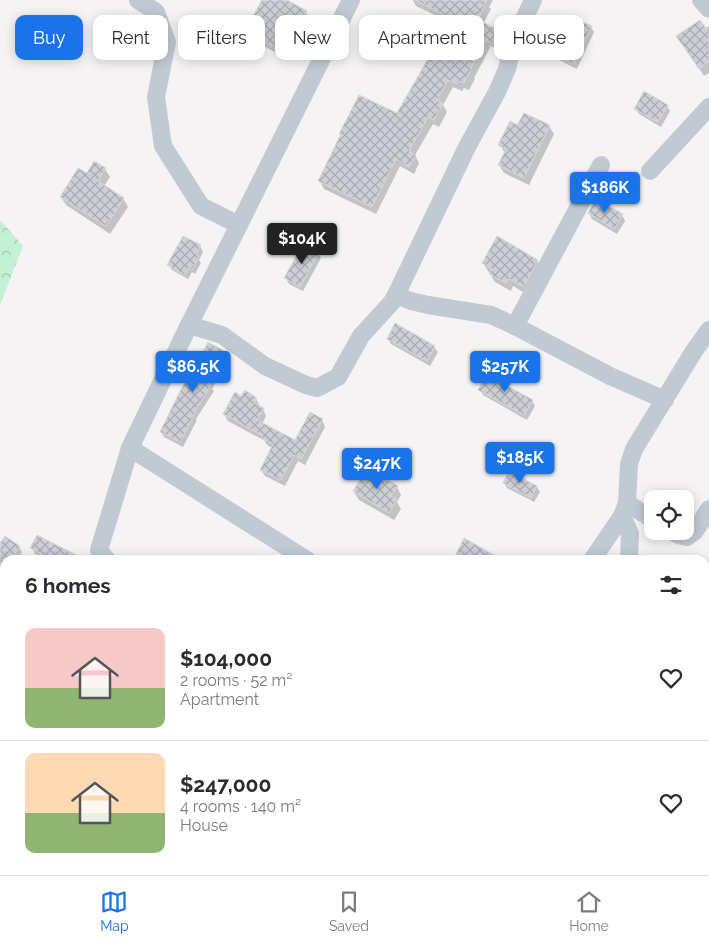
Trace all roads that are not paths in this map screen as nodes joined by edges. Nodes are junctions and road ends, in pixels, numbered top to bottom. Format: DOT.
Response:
graph roads {
  1 [pos="138,0"];
  2 [pos="351,0"];
  3 [pos="533,0"];
  4 [pos="701,0"];
  5 [pos="709,9"];
  6 [pos="709,107"];
  7 [pos="602,165"];
  8 [pos="650,171"];
  9 [pos="239,225"];
  10 [pos="396,295"];
  11 [pos="189,325"];
  12 [pos="515,326"];
  13 [pos="709,330"];
  14 [pos="665,400"];
  15 [pos="130,448"];
  16 [pos="624,509"];
  17 [pos="709,509"];
  18 [pos="644,516"];
  19 [pos="694,532"];
  20 [pos="103,555"];
  21 [pos="299,555"];
  22 [pos="595,555"];
  23 [pos="629,555"];
  1 -- 9 [label="street"];
  2 -- 9 [label="street"];
  3 -- 10 [label="street"];
  4 -- 5 [label="street"];
  6 -- 8 [label="street"];
  7 -- 12 [label="street"];
  9 -- 11 [label="street"];
  10 -- 11 [label="street"];
  10 -- 12 [label="street"];
  11 -- 15 [label="street"];
  12 -- 14 [label="street"];
  13 -- 14 [label="street"];
  14 -- 16 [label="street"];
  15 -- 20 [label="street"];
  15 -- 21 [label="street"];
  16 -- 18 [label="street"];
  16 -- 22 [label="street"];
  16 -- 23 [label="street"];
  17 -- 19 [label="street"];
}
